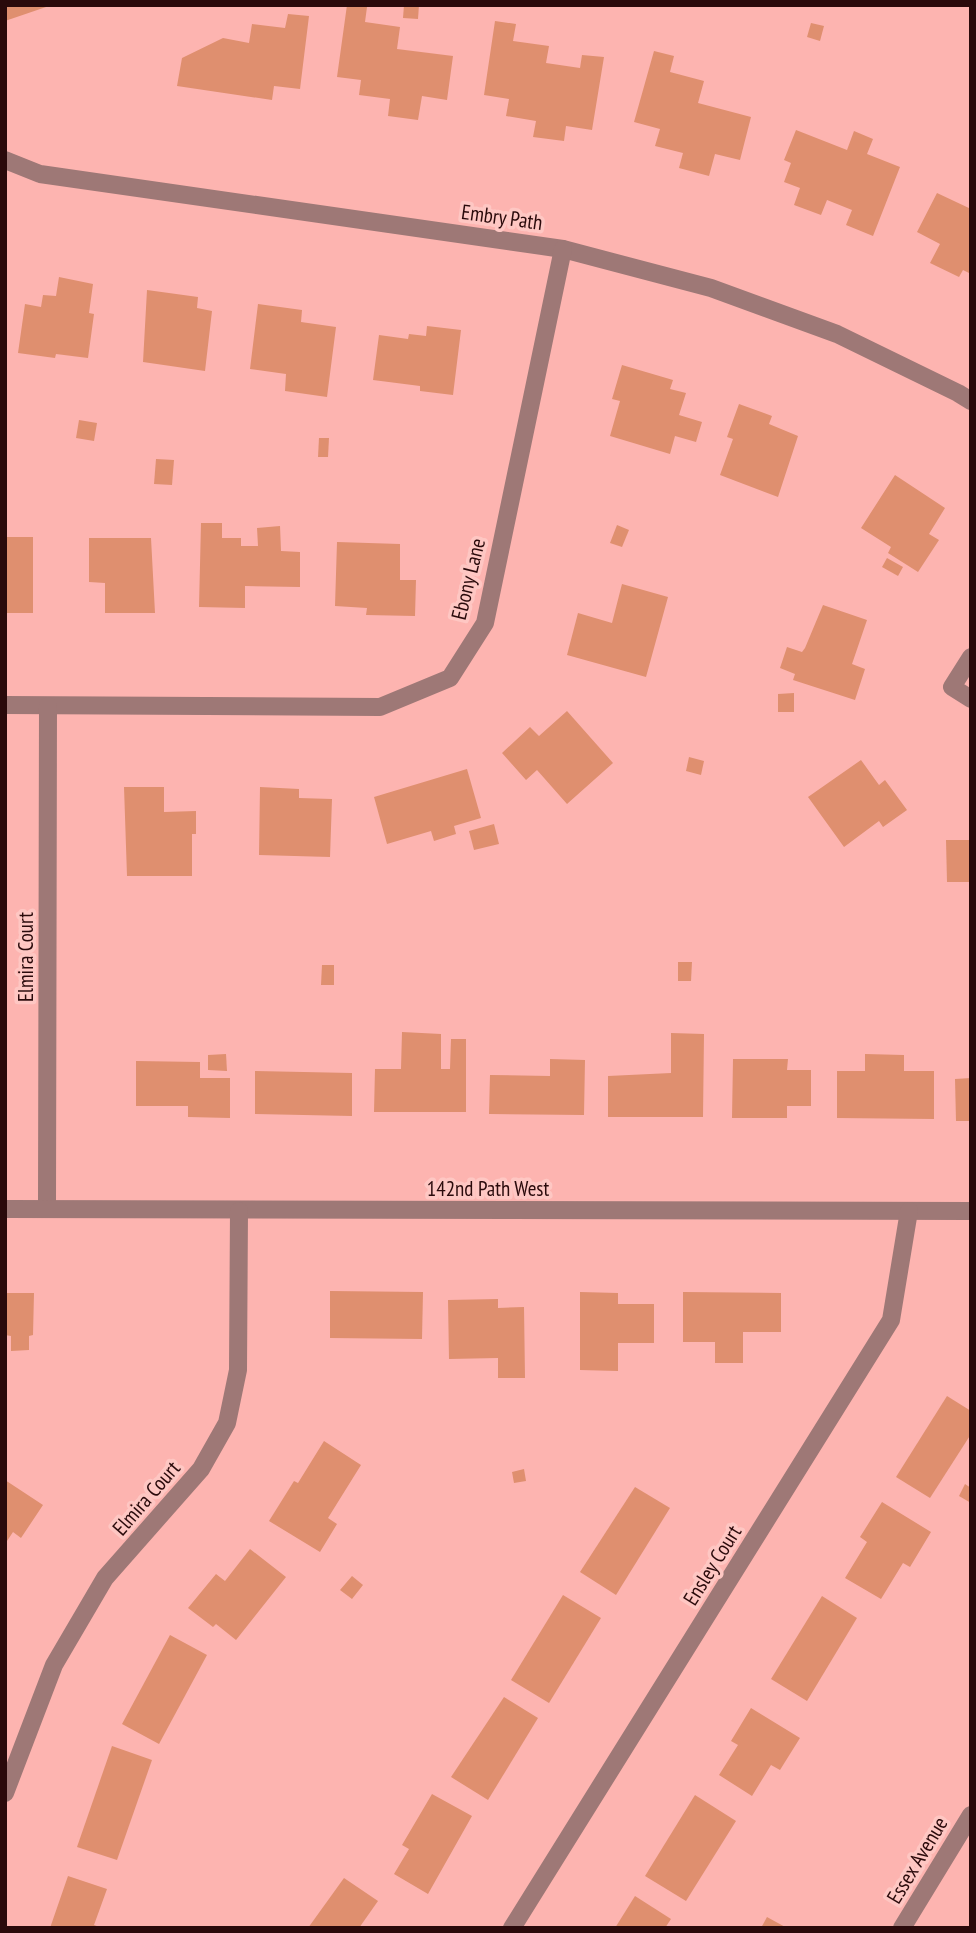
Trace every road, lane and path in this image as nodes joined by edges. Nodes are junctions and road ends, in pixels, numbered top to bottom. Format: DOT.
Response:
graph roads {
  1 [pos="5,160"];
  2 [pos="563,249"];
  3 [pos="971,401"];
  4 [pos="971,657"];
  5 [pos="971,699"];
  6 [pos="5,705"];
  7 [pos="48,706"];
  8 [pos="47,1208"];
  9 [pos="5,1209"];
  10 [pos="239,1210"];
  11 [pos="971,1210"];
  12 [pos="909,1211"];
  13 [pos="5,1793"];
  14 [pos="971,1815"];
  15 [pos="512,1928"];
  16 [pos="902,1928"];
  1 -- 2 [label="street, Embry Path"];
  2 -- 3 [label="street, Embry Path"];
  2 -- 7 [label="street, Ebony Lane"];
  4 -- 5 [label="street"];
  6 -- 7 [label="street, Ebony Lane"];
  7 -- 8 [label="street, Elmira Court"];
  8 -- 9 [label="street, 142nd Path West"];
  8 -- 10 [label="street, 142nd Path West"];
  10 -- 12 [label="street, 142nd Path West"];
  10 -- 13 [label="street, Elmira Court"];
  11 -- 12 [label="street, 142nd Path West"];
  12 -- 15 [label="street, Ensley Court"];
  14 -- 16 [label="street, Essex Avenue"];
}
